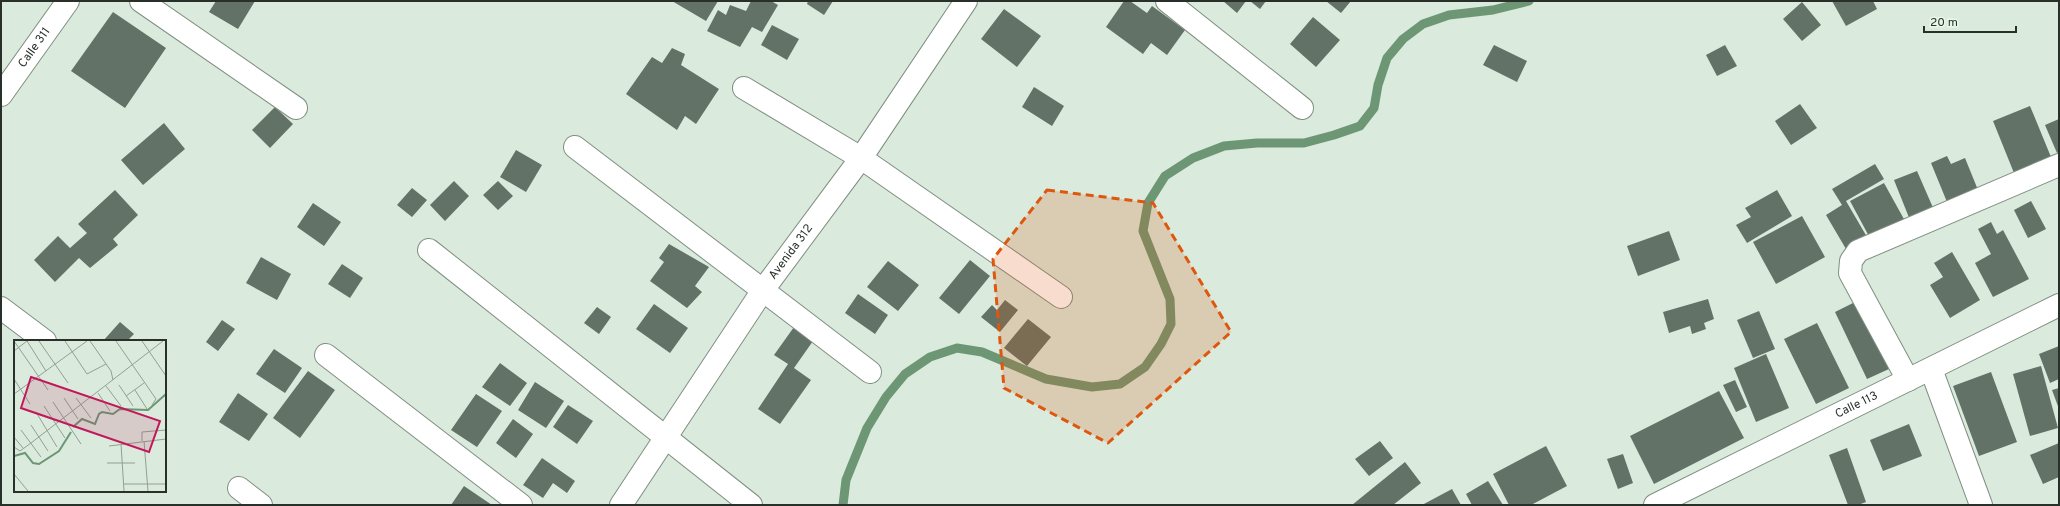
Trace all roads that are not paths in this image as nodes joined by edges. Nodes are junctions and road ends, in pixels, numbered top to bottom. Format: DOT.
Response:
graph roads {
  1 [pos="68,1"];
  2 [pos="141,1"];
  3 [pos="966,1"];
  4 [pos="1167,1"];
  5 [pos="744,88"];
  6 [pos="1,95"];
  7 [pos="296,108"];
  8 [pos="1302,108"];
  9 [pos="575,147"];
  10 [pos="861,158"];
  11 [pos="2059,165"];
  12 [pos="429,250"];
  13 [pos="764,290"];
  14 [pos="1060,297"];
  15 [pos="2059,305"];
  16 [pos="1,308"];
  17 [pos="44,340"];
  18 [pos="326,355"];
  19 [pos="1931,369"];
  20 [pos="870,372"];
  21 [pos="1908,380"];
  22 [pos="665,437"];
  23 [pos="239,488"];
  24 [pos="261,505"];
  25 [pos="521,505"];
  26 [pos="621,505"];
  27 [pos="751,505"];
  28 [pos="1655,505"];
  29 [pos="1981,505"];
  1 -- 6 [label="street, Calle 311"];
  2 -- 7 [label="street"];
  3 -- 10 [label="street, Avenida 312"];
  4 -- 8 [label="street"];
  5 -- 10 [label="street"];
  9 -- 13 [label="street"];
  10 -- 13 [label="street, Avenida 312"];
  10 -- 14 [label="street"];
  11 -- 21 [label="street"];
  12 -- 22 [label="street"];
  13 -- 20 [label="street"];
  13 -- 22 [label="street, Avenida 312"];
  15 -- 19 [label="street, Calle 113"];
  16 -- 17 [label="street"];
  18 -- 25 [label="street"];
  19 -- 21 [label="street, Calle 113"];
  19 -- 29 [label="street"];
  21 -- 28 [label="street, Calle 113"];
  22 -- 26 [label="street, Avenida 312"];
  22 -- 27 [label="street"];
  23 -- 24 [label="street"];
}
